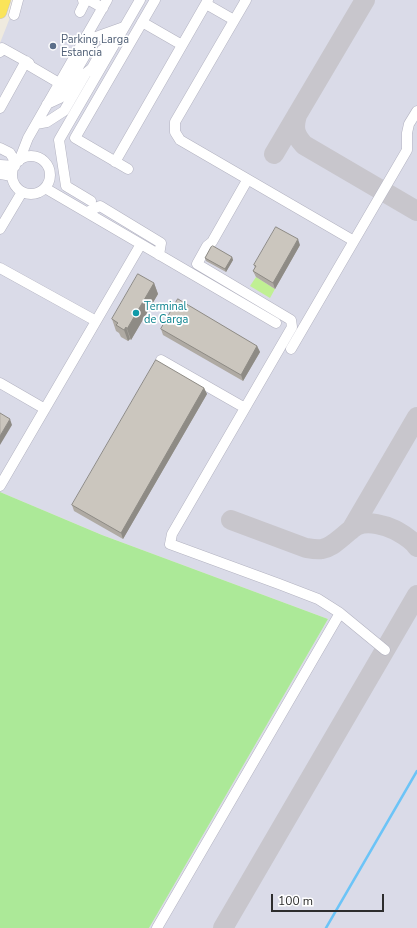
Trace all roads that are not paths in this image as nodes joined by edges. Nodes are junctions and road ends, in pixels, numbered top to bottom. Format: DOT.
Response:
graph roads {
  1 [pos="4,0"];
  2 [pos="18,0"];
  3 [pos="89,0"];
  4 [pos="140,0"];
  5 [pos="155,0"];
  6 [pos="246,0"];
  7 [pos="207,2"];
  8 [pos="103,3"];
  9 [pos="0,12"];
  10 [pos="14,15"];
  11 [pos="234,20"];
  12 [pos="142,22"];
  13 [pos="124,27"];
  14 [pos="118,39"];
  15 [pos="182,45"];
  16 [pos="1,50"];
  17 [pos="27,62"];
  18 [pos="60,81"];
  19 [pos="47,104"];
  20 [pos="0,108"];
  21 [pos="417,111"];
  22 [pos="36,124"];
  23 [pos="28,138"];
  24 [pos="0,148"];
  25 [pos="35,157"];
  26 [pos="115,162"];
  27 [pos="0,166"];
  28 [pos="15,167"];
  29 [pos="128,169"];
  30 [pos="0,174"];
  31 [pos="244,184"];
  32 [pos="45,188"];
  33 [pos="22,192"];
  34 [pos="91,201"];
  35 [pos="87,212"];
  36 [pos="0,229"];
  37 [pos="354,241"];
  38 [pos="141,244"];
  39 [pos="160,255"];
  40 [pos="0,268"];
  41 [pos="96,321"];
  42 [pos="276,323"];
  43 [pos="290,344"];
  44 [pos="161,360"];
  45 [pos="0,383"];
  46 [pos="245,408"];
  47 [pos="45,409"];
  48 [pos="0,486"];
  49 [pos="340,612"];
  50 [pos="385,650"];
  51 [pos="157,928"];
  1 -- 9 [label="main road"];
  2 -- 10 [label="street"];
  3 -- 8 [label="street"];
  4 -- 13 [label="street"];
  5 -- 12 [label="street"];
  6 -- 11 [label="street"];
  7 -- 11 [label="street"];
  7 -- 15 [label="street"];
  8 -- 18 [label="street"];
  11 -- 37 [label="street"];
  12 -- 15 [label="street"];
  12 -- 26 [label="street"];
  13 -- 14 [label="street"];
  13 -- 19 [label="street"];
  14 -- 22 [label="street"];
  14 -- 34 [label="street"];
  15 -- 26 [label="street"];
  16 -- 17 [label="street"];
  17 -- 18 [label="street"];
  17 -- 20 [label="street"];
  18 -- 19 [label="street"];
  19 -- 22 [label="street"];
  21 -- 37 [label="street"];
  22 -- 23 [label="street"];
  23 -- 25 [label="street"];
  23 -- 28 [label="street"];
  24 -- 28 [label="street"];
  25 -- 28 [label="street"];
  25 -- 32 [label="street"];
  26 -- 29 [label="street"];
  27 -- 28 [label="street"];
  28 -- 30 [label="street"];
  28 -- 33 [label="street"];
  31 -- 43 [label="street"];
  32 -- 33 [label="street"];
  32 -- 35 [label="street"];
  33 -- 36 [label="street"];
  35 -- 38 [label="street"];
  35 -- 39 [label="street"];
  37 -- 43 [label="street"];
  38 -- 39 [label="street"];
  38 -- 41 [label="street"];
  39 -- 42 [label="street"];
  40 -- 41 [label="street"];
  41 -- 47 [label="street"];
  43 -- 46 [label="street"];
  44 -- 46 [label="street"];
  45 -- 47 [label="street"];
  46 -- 49 [label="street"];
  47 -- 48 [label="street"];
  49 -- 50 [label="street"];
  49 -- 51 [label="street"];
}
